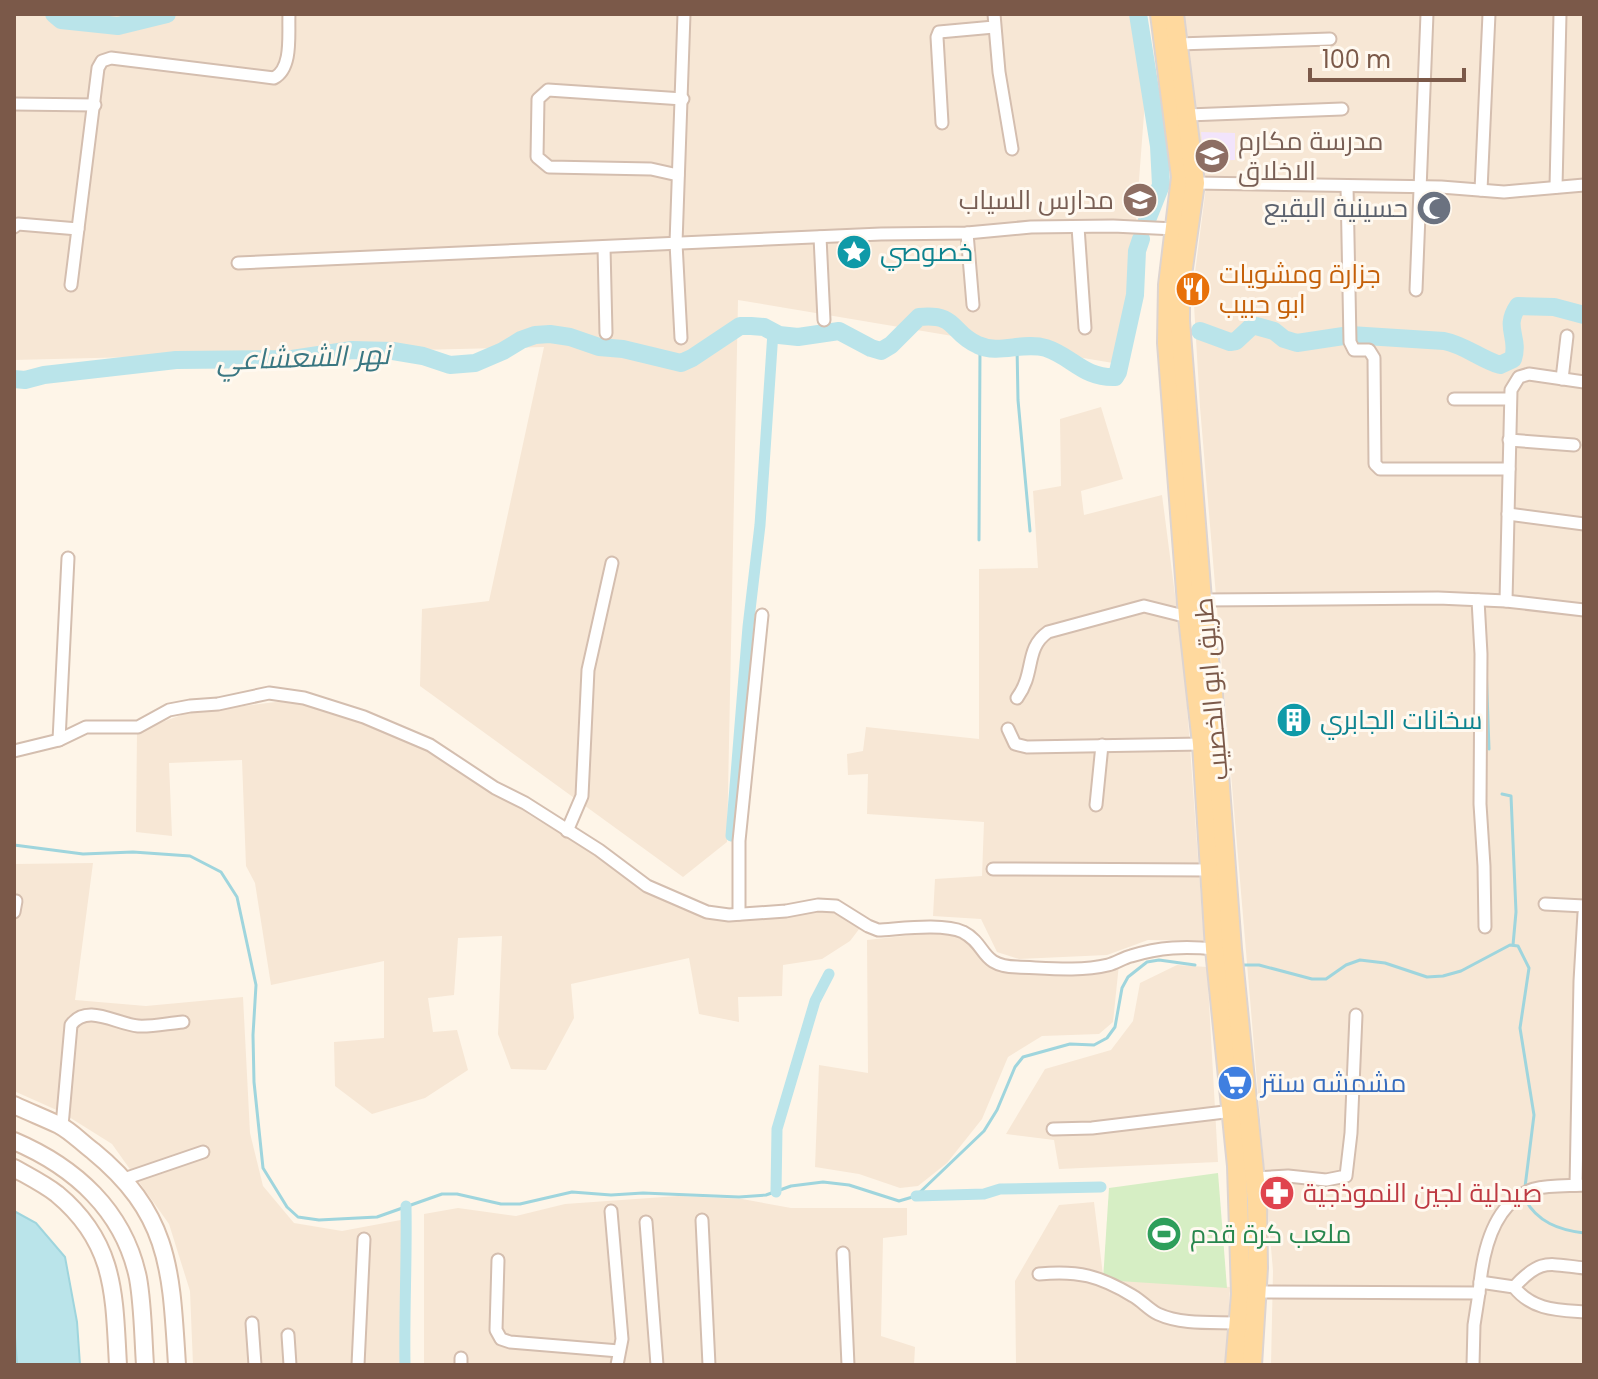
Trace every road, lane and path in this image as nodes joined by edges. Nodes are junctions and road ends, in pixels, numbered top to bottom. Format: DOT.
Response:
graph roads {
  1 [pos="289,14"];
  2 [pos="684,14"];
  3 [pos="994,14"];
  4 [pos="1160,14"];
  5 [pos="1174,14"];
  6 [pos="1427,14"];
  7 [pos="1489,14"];
  8 [pos="1560,14"];
  9 [pos="994,27"];
  10 [pos="1330,39"];
  11 [pos="1178,44"];
  12 [pos="683,99"];
  13 [pos="14,104"];
  14 [pos="95,105"];
  15 [pos="1342,109"];
  16 [pos="1188,115"];
  17 [pos="942,123"];
  18 [pos="1012,149"];
  19 [pos="678,175"];
  20 [pos="1195,183"];
  21 [pos="1584,185"];
  22 [pos="1347,186"];
  23 [pos="1422,187"];
  24 [pos="1556,187"];
  25 [pos="1481,190"];
  26 [pos="14,227"];
  27 [pos="1078,227"];
  28 [pos="78,229"];
  29 [pos="1175,229"];
  30 [pos="967,233"];
  31 [pos="820,237"];
  32 [pos="676,243"];
  33 [pos="604,247"];
  34 [pos="238,263"];
  35 [pos="71,285"];
  36 [pos="1416,290"];
  37 [pos="973,305"];
  38 [pos="824,320"];
  39 [pos="1085,328"];
  40 [pos="606,333"];
  41 [pos="1567,336"];
  42 [pos="681,338"];
  43 [pos="1562,379"];
  44 [pos="1584,382"];
  45 [pos="1454,399"];
  46 [pos="1510,399"];
  47 [pos="1181,412"];
  48 [pos="1509,440"];
  49 [pos="1574,445"];
  50 [pos="1509,469"];
  51 [pos="1508,514"];
  52 [pos="1584,524"];
  53 [pos="68,558"];
  54 [pos="612,563"];
  55 [pos="1202,600"];
  56 [pos="1478,600"];
  57 [pos="1506,601"];
  58 [pos="1584,610"];
  59 [pos="762,615"];
  60 [pos="1188,617"];
  61 [pos="1017,698"];
  62 [pos="1008,729"];
  63 [pos="59,740"];
  64 [pos="1202,744"];
  65 [pos="1102,745"];
  66 [pos="14,751"];
  67 [pos="1096,805"];
  68 [pos="567,831"];
  69 [pos="993,869"];
  70 [pos="1210,870"];
  71 [pos="1545,904"];
  72 [pos="1584,906"];
  73 [pos="1584,913"];
  74 [pos="739,914"];
  75 [pos="1485,927"];
  76 [pos="1215,949"];
  77 [pos="1356,1015"];
  78 [pos="183,1022"];
  79 [pos="14,1105"];
  80 [pos="1233,1111"];
  81 [pos="62,1126"];
  82 [pos="1053,1129"];
  83 [pos="14,1141"];
  84 [pos="203,1152"];
  85 [pos="14,1168"];
  86 [pos="1255,1178"];
  87 [pos="124,1179"];
  88 [pos="1580,1185"];
  89 [pos="611,1211"];
  90 [pos="702,1220"];
  91 [pos="1248,1220"];
  92 [pos="646,1222"];
  93 [pos="364,1239"];
  94 [pos="843,1253"];
  95 [pos="498,1260"];
  96 [pos="1584,1268"];
  97 [pos="1039,1274"];
  98 [pos="1479,1287"];
  99 [pos="1514,1287"];
  100 [pos="1257,1292"];
  101 [pos="1584,1312"];
  102 [pos="252,1323"];
  103 [pos="1238,1323"];
  104 [pos="288,1335"];
  105 [pos="619,1351"];
  106 [pos="118,1365"];
  107 [pos="145,1365"];
  108 [pos="177,1365"];
  109 [pos="255,1365"];
  110 [pos="290,1365"];
  111 [pos="358,1365"];
  112 [pos="617,1365"];
  113 [pos="657,1365"];
  114 [pos="709,1365"];
  115 [pos="848,1365"];
  116 [pos="1235,1365"];
  117 [pos="1252,1365"];
  118 [pos="1473,1365"];
  1 -- 14 [label="street"];
  2 -- 12 [label="street"];
  3 -- 9 [label="street"];
  4 -- 29 [label="main road, طريق ابو الخصيب"];
  5 -- 11 [label="main road, طريق ابو الخصيب"];
  6 -- 23 [label="street"];
  7 -- 25 [label="street"];
  8 -- 24 [label="street"];
  9 -- 17 [label="street"];
  9 -- 18 [label="street"];
  10 -- 11 [label="street"];
  11 -- 16 [label="main road, طريق ابو الخصيب"];
  12 -- 19 [label="street"];
  12 -- 19 [label="street"];
  13 -- 14 [label="street"];
  14 -- 28 [label="street"];
  15 -- 16 [label="street"];
  16 -- 20 [label="main road, طريق ابو الخصيب"];
  19 -- 32 [label="street"];
  20 -- 22 [label="street"];
  20 -- 47 [label="main road, طريق ابو الخصيب"];
  21 -- 24 [label="street"];
  22 -- 23 [label="street"];
  22 -- 50 [label="street"];
  23 -- 25 [label="street"];
  23 -- 36 [label="street"];
  24 -- 25 [label="street"];
  26 -- 28 [label="street"];
  27 -- 29 [label="street"];
  27 -- 30 [label="street"];
  27 -- 39 [label="street"];
  28 -- 35 [label="street"];
  29 -- 47 [label="main road, طريق ابو الخصيب"];
  30 -- 31 [label="street"];
  30 -- 37 [label="street"];
  31 -- 32 [label="street"];
  31 -- 38 [label="street"];
  32 -- 33 [label="street"];
  32 -- 42 [label="street"];
  33 -- 34 [label="street"];
  33 -- 40 [label="street"];
  41 -- 43 [label="street"];
  43 -- 44 [label="street"];
  43 -- 46 [label="street"];
  45 -- 46 [label="street"];
  46 -- 48 [label="street"];
  47 -- 55 [label="main road, طريق ابو الخصيب"];
  47 -- 60 [label="main road, طريق ابو الخصيب"];
  48 -- 49 [label="street"];
  48 -- 50 [label="street"];
  50 -- 51 [label="street"];
  51 -- 52 [label="street"];
  51 -- 57 [label="street"];
  53 -- 63 [label="street"];
  54 -- 68 [label="street"];
  55 -- 56 [label="street"];
  55 -- 86 [label="main road, طريق ابو الخصيب"];
  56 -- 57 [label="street"];
  56 -- 75 [label="street"];
  57 -- 58 [label="street"];
  59 -- 74 [label="street"];
  60 -- 61 [label="street"];
  60 -- 64 [label="main road, طريق ابو الخصيب"];
  62 -- 65 [label="street"];
  63 -- 66 [label="street"];
  63 -- 68 [label="street"];
  64 -- 65 [label="street"];
  64 -- 70 [label="main road, طريق ابو الخصيب"];
  65 -- 67 [label="street"];
  68 -- 74 [label="street"];
  69 -- 70 [label="street"];
  70 -- 76 [label="main road, طريق ابو الخصيب"];
  71 -- 72 [label="street"];
  73 -- 88 [label="street"];
  74 -- 76 [label="street"];
  76 -- 80 [label="main road, طريق ابو الخصيب"];
  77 -- 86 [label="street"];
  78 -- 81 [label="street"];
  79 -- 81 [label="main road"];
  80 -- 82 [label="street"];
  80 -- 91 [label="main road, طريق ابو الخصيب"];
  81 -- 87 [label="main road"];
  83 -- 107 [label="main road"];
  84 -- 87 [label="street"];
  85 -- 106 [label="main road"];
  86 -- 91 [label="main road, طريق ابو الخصيب"];
  87 -- 108 [label="main road"];
  88 -- 98 [label="street"];
  89 -- 105 [label="street"];
  90 -- 114 [label="street"];
  91 -- 100 [label="main road, طريق ابو الخصيب"];
  91 -- 103 [label="main road, طريق ابو الخصيب"];
  92 -- 113 [label="street"];
  93 -- 111 [label="street"];
  94 -- 115 [label="street"];
  95 -- 105 [label="street"];
  96 -- 99 [label="street"];
  97 -- 103 [label="street"];
  98 -- 99 [label="street"];
  98 -- 100 [label="street"];
  98 -- 118 [label="street"];
  99 -- 101 [label="street"];
  100 -- 117 [label="main road, طريق ابو الخصيب"];
  102 -- 109 [label="street"];
  103 -- 116 [label="main road, طريق ابو الخصيب"];
  104 -- 110 [label="street"];
  105 -- 112 [label="street"];
}
